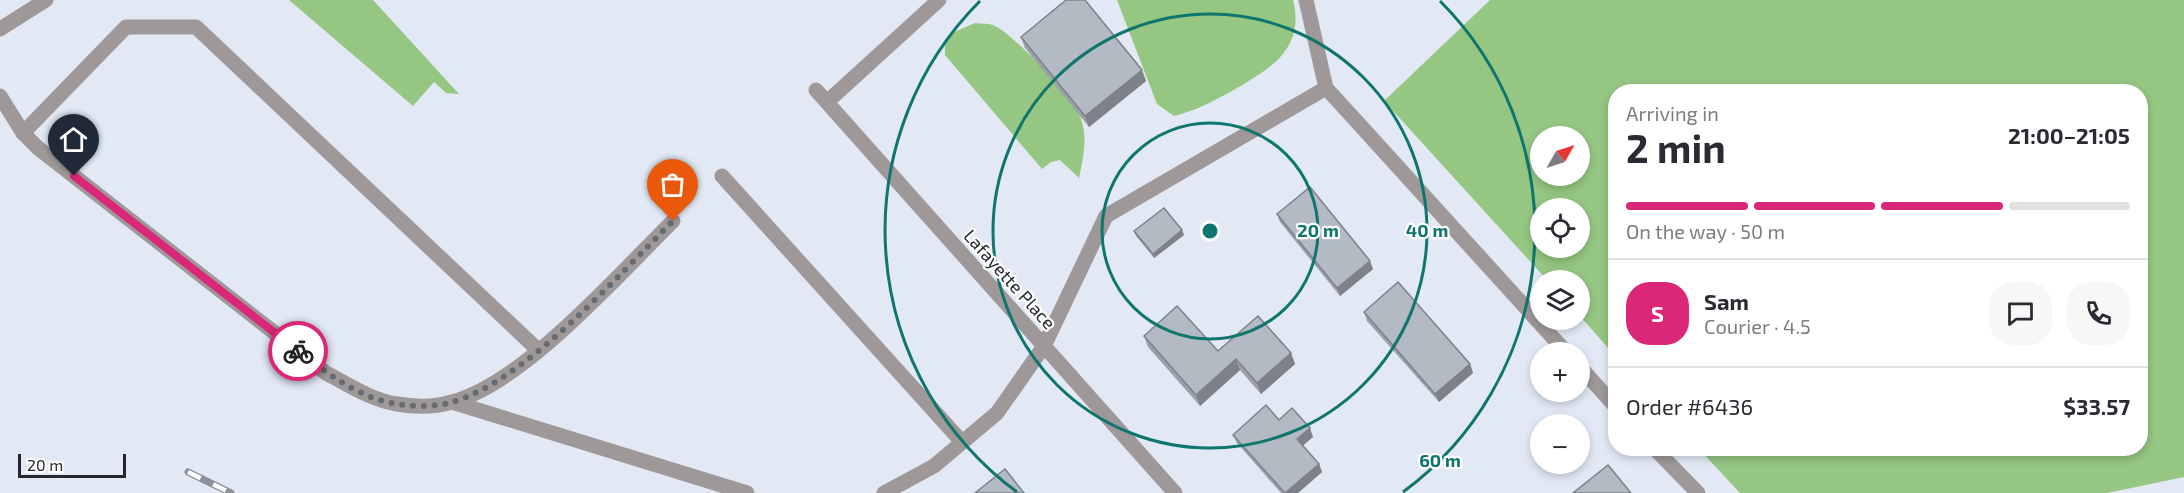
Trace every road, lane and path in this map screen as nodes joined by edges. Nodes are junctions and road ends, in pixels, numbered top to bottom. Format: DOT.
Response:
graph roads {
  1 [pos="46,0"];
  2 [pos="939,0"];
  3 [pos="1305,0"];
  4 [pos="0,29"];
  5 [pos="1326,88"];
  6 [pos="816,90"];
  7 [pos="0,96"];
  8 [pos="826,102"];
  9 [pos="23,133"];
  10 [pos="722,176"];
  11 [pos="673,221"];
  12 [pos="1557,342"];
  13 [pos="1044,346"];
  14 [pos="538,350"];
  15 [pos="1590,378"];
  16 [pos="1608,398"];
  17 [pos="452,402"];
  18 [pos="962,442"];
  19 [pos="1662,456"];
  20 [pos="747,493"];
  21 [pos="884,493"];
  22 [pos="1175,493"];
  23 [pos="1698,493"];
  1 -- 4 [label="street"];
  2 -- 8 [label="street"];
  3 -- 5 [label="street"];
  5 -- 12 [label="street"];
  5 -- 13 [label="street"];
  6 -- 8 [label="street, Lafayette Place"];
  7 -- 9 [label="street"];
  8 -- 13 [label="street, Lafayette Place"];
  9 -- 14 [label="street"];
  9 -- 17 [label="street"];
  10 -- 18 [label="street"];
  11 -- 14 [label="street"];
  13 -- 18 [label="street"];
  13 -- 22 [label="street, Lafayette Place"];
  14 -- 17 [label="street"];
  15 -- 16 [label="street"];
  17 -- 20 [label="street"];
  18 -- 21 [label="street"];
  19 -- 23 [label="street"];
}
